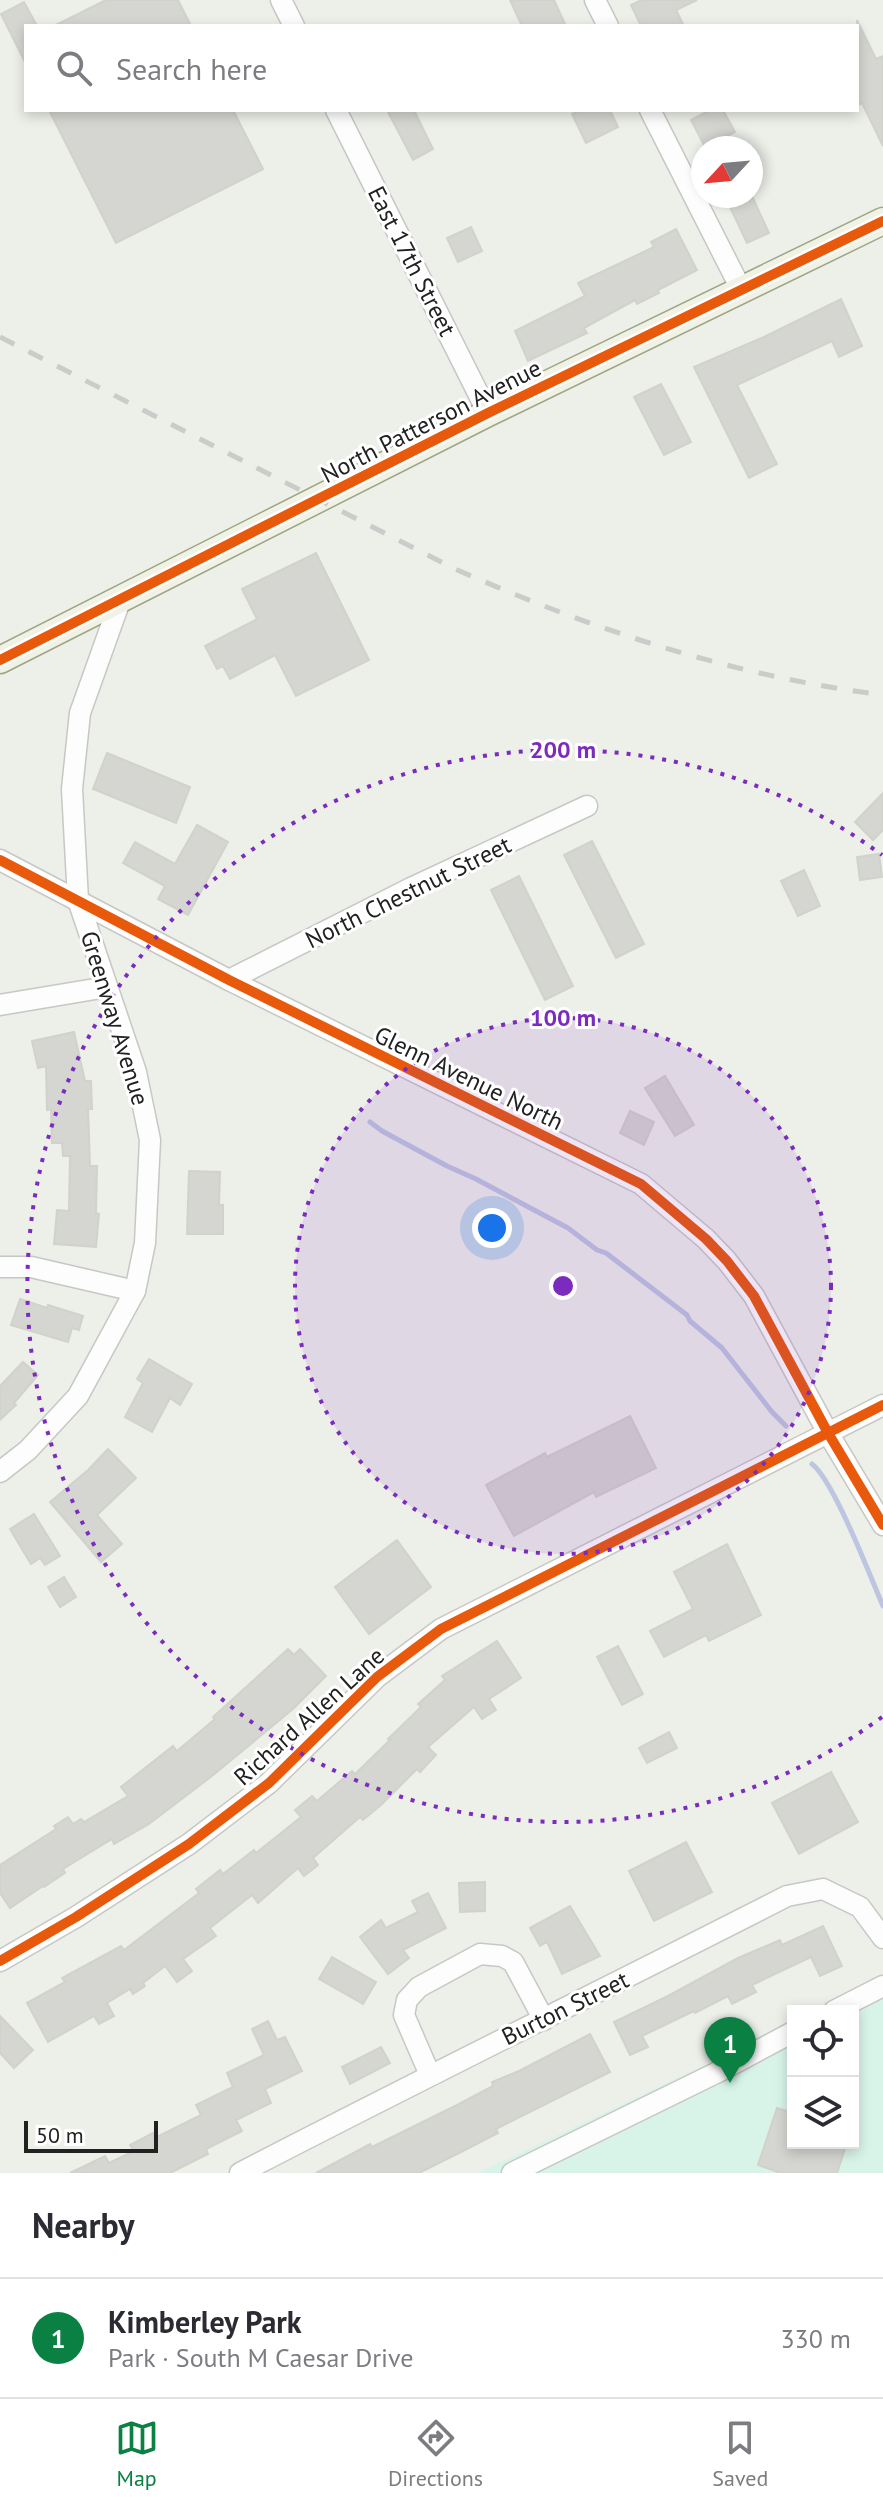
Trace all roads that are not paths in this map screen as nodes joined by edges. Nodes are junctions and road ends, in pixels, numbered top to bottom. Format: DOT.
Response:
graph roads {
  1 [pos="281,0"];
  2 [pos="595,0"];
  3 [pos="293,24"];
  4 [pos="607,24"];
  5 [pos="337,112"];
  6 [pos="651,112"];
  7 [pos="883,221"];
  8 [pos="742,291"];
  9 [pos="488,413"];
  10 [pos="120,601"];
  11 [pos="0,660"];
  12 [pos="587,806"];
  13 [pos="0,860"];
  14 [pos="78,900"];
  15 [pos="229,980"];
  16 [pos="107,987"];
  17 [pos="0,1005"];
  18 [pos="0,1267"];
  19 [pos="135,1291"];
  20 [pos="883,1405"];
  21 [pos="828,1433"];
  22 [pos="0,1472"];
  23 [pos="883,1525"];
  24 [pos="883,1938"];
  25 [pos="0,1961"];
  26 [pos="883,1986"];
  27 [pos="846,2005"];
  28 [pos="544,2020"];
  29 [pos="787,2035"];
  30 [pos="430,2075"];
  31 [pos="240,2173"];
  32 [pos="512,2173"];
  1 -- 3 [label="street"];
  2 -- 4 [label="street"];
  5 -- 9 [label="street, East 17th Street"];
  6 -- 8 [label="street"];
  7 -- 8 [label="main road, North Patterson Avenue"];
  8 -- 9 [label="main road, North Patterson Avenue"];
  9 -- 10 [label="main road, North Patterson Avenue"];
  10 -- 11 [label="main road, North Patterson Avenue"];
  10 -- 14 [label="street, Greenway Avenue"];
  12 -- 15 [label="street, North Chestnut Street"];
  13 -- 14 [label="street, Glenn Avenue North"];
  14 -- 15 [label="street, Glenn Avenue North"];
  14 -- 16 [label="street, Greenway Avenue"];
  15 -- 21 [label="street, Glenn Avenue North"];
  16 -- 17 [label="street"];
  16 -- 19 [label="street, Greenway Avenue"];
  18 -- 19 [label="street"];
  19 -- 22 [label="street, Greenway Avenue"];
  20 -- 21 [label="street, Richard Allen Lane"];
  21 -- 23 [label="street, Glenn Avenue North"];
  21 -- 25 [label="street, Richard Allen Lane"];
  24 -- 28 [label="street, Burton Street"];
  26 -- 27 [label="street"];
  28 -- 30 [label="street, Burton Street"];
  28 -- 30 [label="street"];
  29 -- 32 [label="street"];
  30 -- 31 [label="street, Burton Street"];
}
